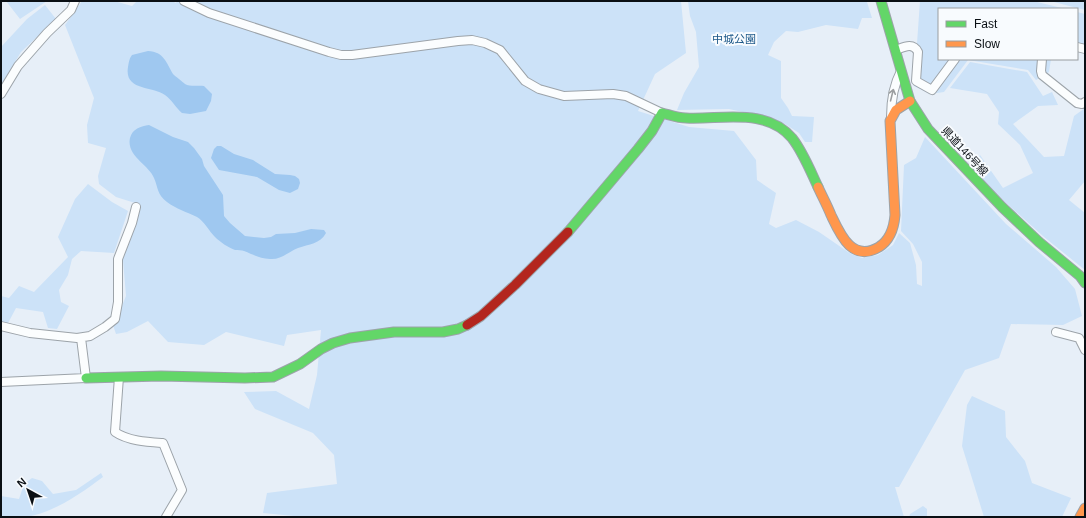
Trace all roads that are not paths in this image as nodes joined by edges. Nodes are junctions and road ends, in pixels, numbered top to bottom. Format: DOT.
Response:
graph roads {
  1 [pos="75,1"];
  2 [pos="184,1"];
  3 [pos="881,1"];
  4 [pos="896,50"];
  5 [pos="954,60"];
  6 [pos="1042,60"];
  7 [pos="901,71"];
  8 [pos="1,94"];
  9 [pos="910,101"];
  10 [pos="1085,102"];
  11 [pos="662,113"];
  12 [pos="891,120"];
  13 [pos="136,207"];
  14 [pos="1085,283"];
  15 [pos="1,326"];
  16 [pos="1056,332"];
  17 [pos="81,338"];
  18 [pos="1085,350"];
  19 [pos="119,377"];
  20 [pos="86,378"];
  21 [pos="1,382"];
  22 [pos="1085,508"];
  23 [pos="166,517"];
  24 [pos="1080,517"];
  1 -- 8 [label="street"];
  2 -- 11 [label="street"];
  3 -- 4 [label="main road, 県道146号線"];
  4 -- 5 [label="street"];
  4 -- 7 [label="main road, 県道146号線"];
  6 -- 10 [label="street"];
  7 -- 9 [label="main road, 県道146号線"];
  12 -- 7 [label="street, one-way"];
  9 -- 12 [label="main road"];
  9 -- 14 [label="main road, 県道146号線"];
  11 -- 12 [label="main road"];
  11 -- 19 [label="main road"];
  13 -- 17 [label="street"];
  15 -- 17 [label="street"];
  16 -- 18 [label="street"];
  17 -- 20 [label="street"];
  19 -- 20 [label="main road"];
  19 -- 23 [label="street"];
  20 -- 21 [label="street"];
  22 -- 24 [label="main road"];
}
